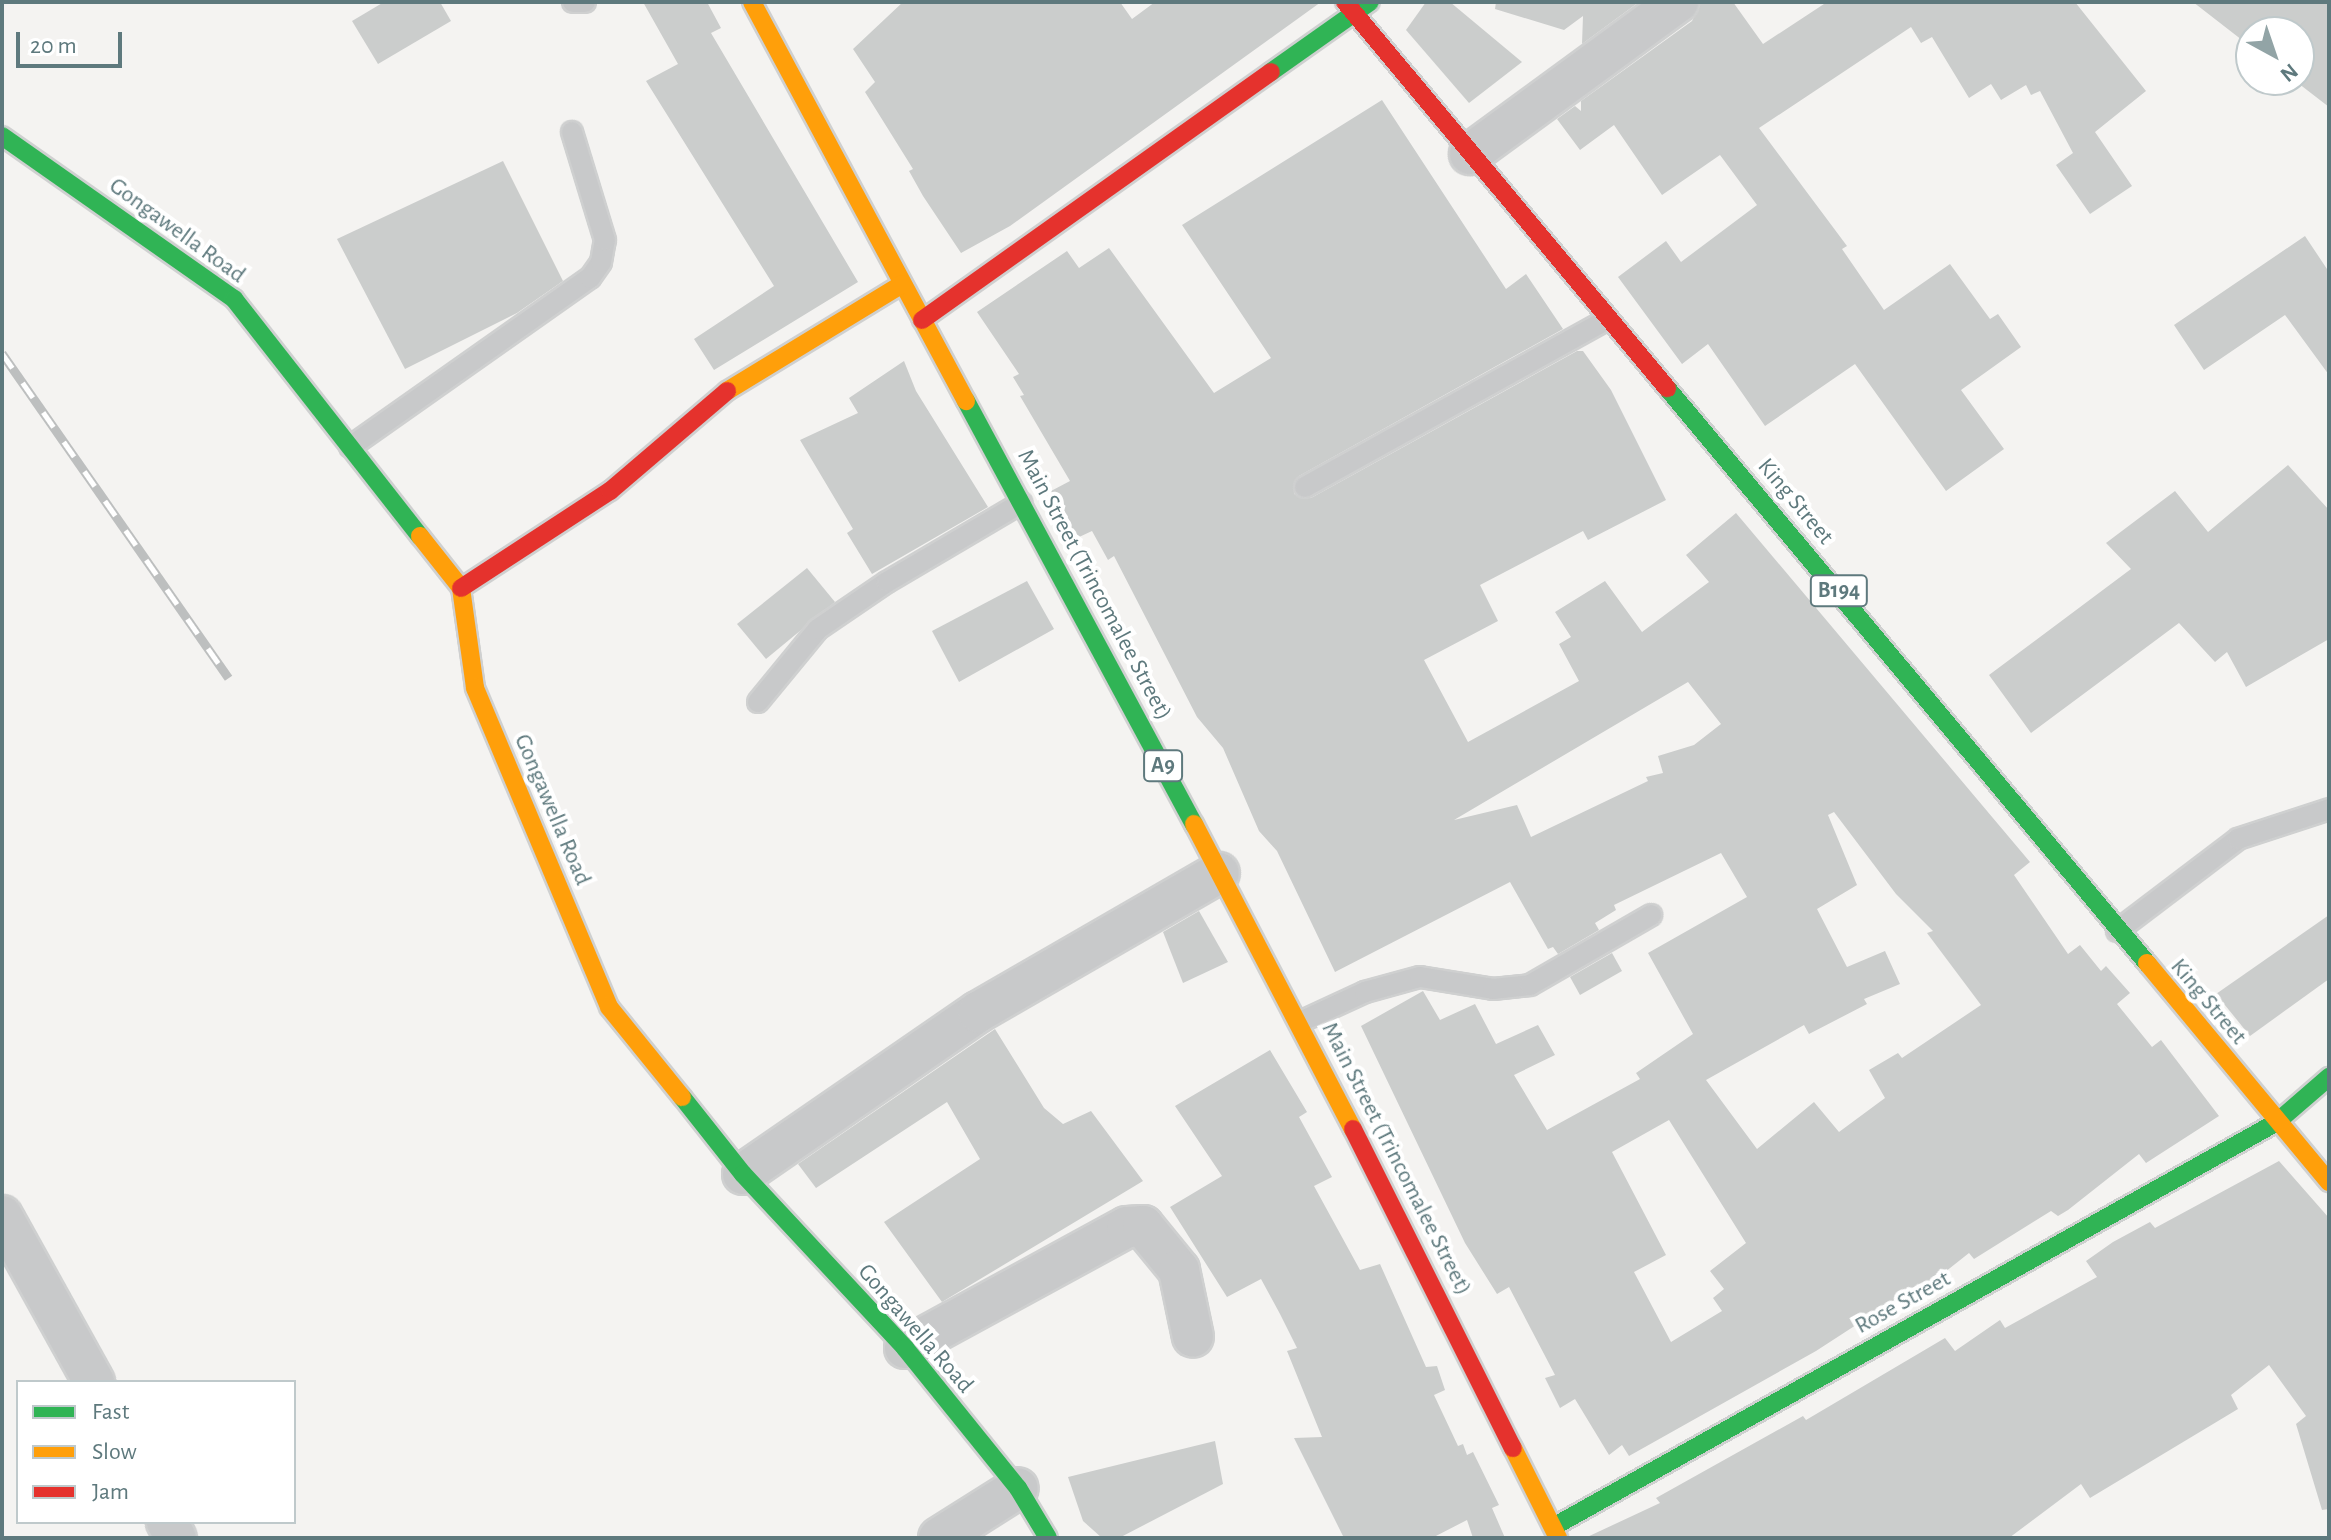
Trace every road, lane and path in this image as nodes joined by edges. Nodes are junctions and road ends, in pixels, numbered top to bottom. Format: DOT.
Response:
graph roads {
  1 [pos="573,2"];
  2 [pos="585,2"];
  3 [pos="752,2"];
  4 [pos="1678,2"];
  5 [pos="1357,6"];
  6 [pos="572,132"];
  7 [pos="2,136"];
  8 [pos="1470,154"];
  9 [pos="902,284"];
  10 [pos="922,320"];
  11 [pos="1606,320"];
  12 [pos="350,447"];
  13 [pos="1305,487"];
  14 [pos="1021,503"];
  15 [pos="461,588"];
  16 [pos="758,702"];
  17 [pos="2329,809"];
  18 [pos="1219,873"];
  19 [pos="1651,915"];
  20 [pos="2117,931"];
  21 [pos="1300,1022"];
  22 [pos="2329,1077"];
  23 [pos="2277,1122"];
  24 [pos="743,1174"];
  25 [pos="2329,1182"];
  26 [pos="2,1216"];
  27 [pos="1193,1337"];
  28 [pos="905,1348"];
  29 [pos="93,1380"];
  30 [pos="1018,1488"];
  31 [pos="1555,1533"];
  32 [pos="939,1538"];
  33 [pos="1048,1538"];
  1 -- 2 [label="lane"];
  3 -- 9 [label="main road, Main Street (Trincomalee Street) / A9"];
  4 -- 8 [label="street"];
  5 -- 8 [label="main road, King Street / B194"];
  5 -- 10 [label="main road"];
  6 -- 12 [label="lane"];
  7 -- 12 [label="main road, Gongawella Road"];
  8 -- 11 [label="main road, King Street / B194"];
  9 -- 10 [label="main road, Main Street (Trincomalee Street) / A9"];
  9 -- 15 [label="main road"];
  10 -- 14 [label="main road, Main Street (Trincomalee Street) / A9"];
  11 -- 13 [label="lane"];
  11 -- 20 [label="main road, King Street / B194"];
  12 -- 15 [label="main road, Gongawella Road"];
  14 -- 16 [label="lane"];
  14 -- 18 [label="main road, Main Street (Trincomalee Street) / A9"];
  15 -- 24 [label="main road, Gongawella Road"];
  17 -- 20 [label="lane"];
  18 -- 21 [label="main road, Main Street (Trincomalee Street) / A9"];
  18 -- 24 [label="street"];
  19 -- 21 [label="lane"];
  20 -- 23 [label="main road, King Street / B194"];
  21 -- 31 [label="main road, Main Street (Trincomalee Street) / A9"];
  22 -- 23 [label="main road, Rose Street"];
  23 -- 25 [label="main road, King Street / B194"];
  23 -- 31 [label="main road, Rose Street"];
  24 -- 28 [label="main road, Gongawella Road"];
  26 -- 29 [label="street"];
  27 -- 28 [label="street"];
  28 -- 30 [label="main road, Gongawella Road"];
  30 -- 32 [label="street"];
  30 -- 33 [label="main road, Gongawella Road"];
}
